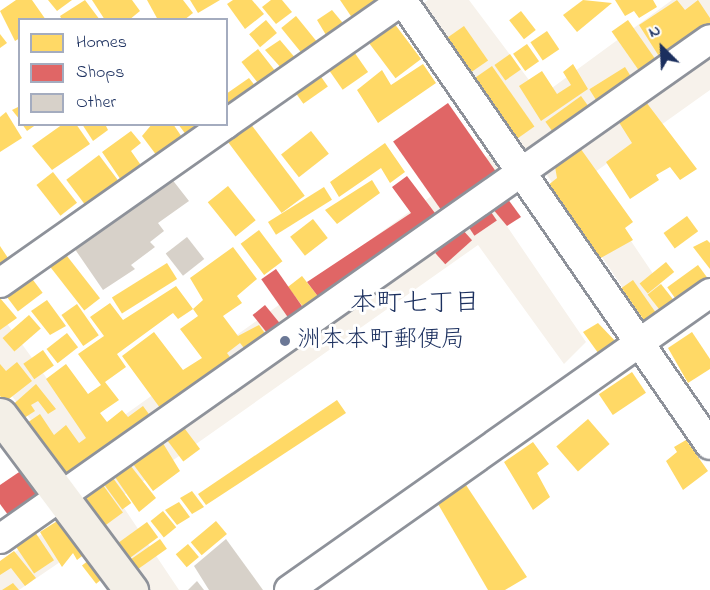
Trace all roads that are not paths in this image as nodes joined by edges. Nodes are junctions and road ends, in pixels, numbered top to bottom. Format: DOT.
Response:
graph roads {
  1 [pos="402,0"];
  2 [pos="710,39"];
  3 [pos="228,123"];
  4 [pos="223,126"];
  5 [pos="521,172"];
  6 [pos="0,283"];
  7 [pos="710,293"];
  8 [pos="638,343"];
  9 [pos="0,415"];
  10 [pos="710,445"];
  11 [pos="62,495"];
  12 [pos="0,540"];
  13 [pos="131,590"];
  14 [pos="289,590"];
  1 -- 3 [label="street"];
  1 -- 5 [label="street"];
  2 -- 5 [label="street"];
  4 -- 6 [label="street"];
  5 -- 8 [label="street"];
  5 -- 11 [label="street"];
  7 -- 8 [label="street"];
  8 -- 10 [label="street"];
  8 -- 14 [label="street"];
  9 -- 11 [label="main road"];
  11 -- 12 [label="street"];
  11 -- 13 [label="main road"];
}
